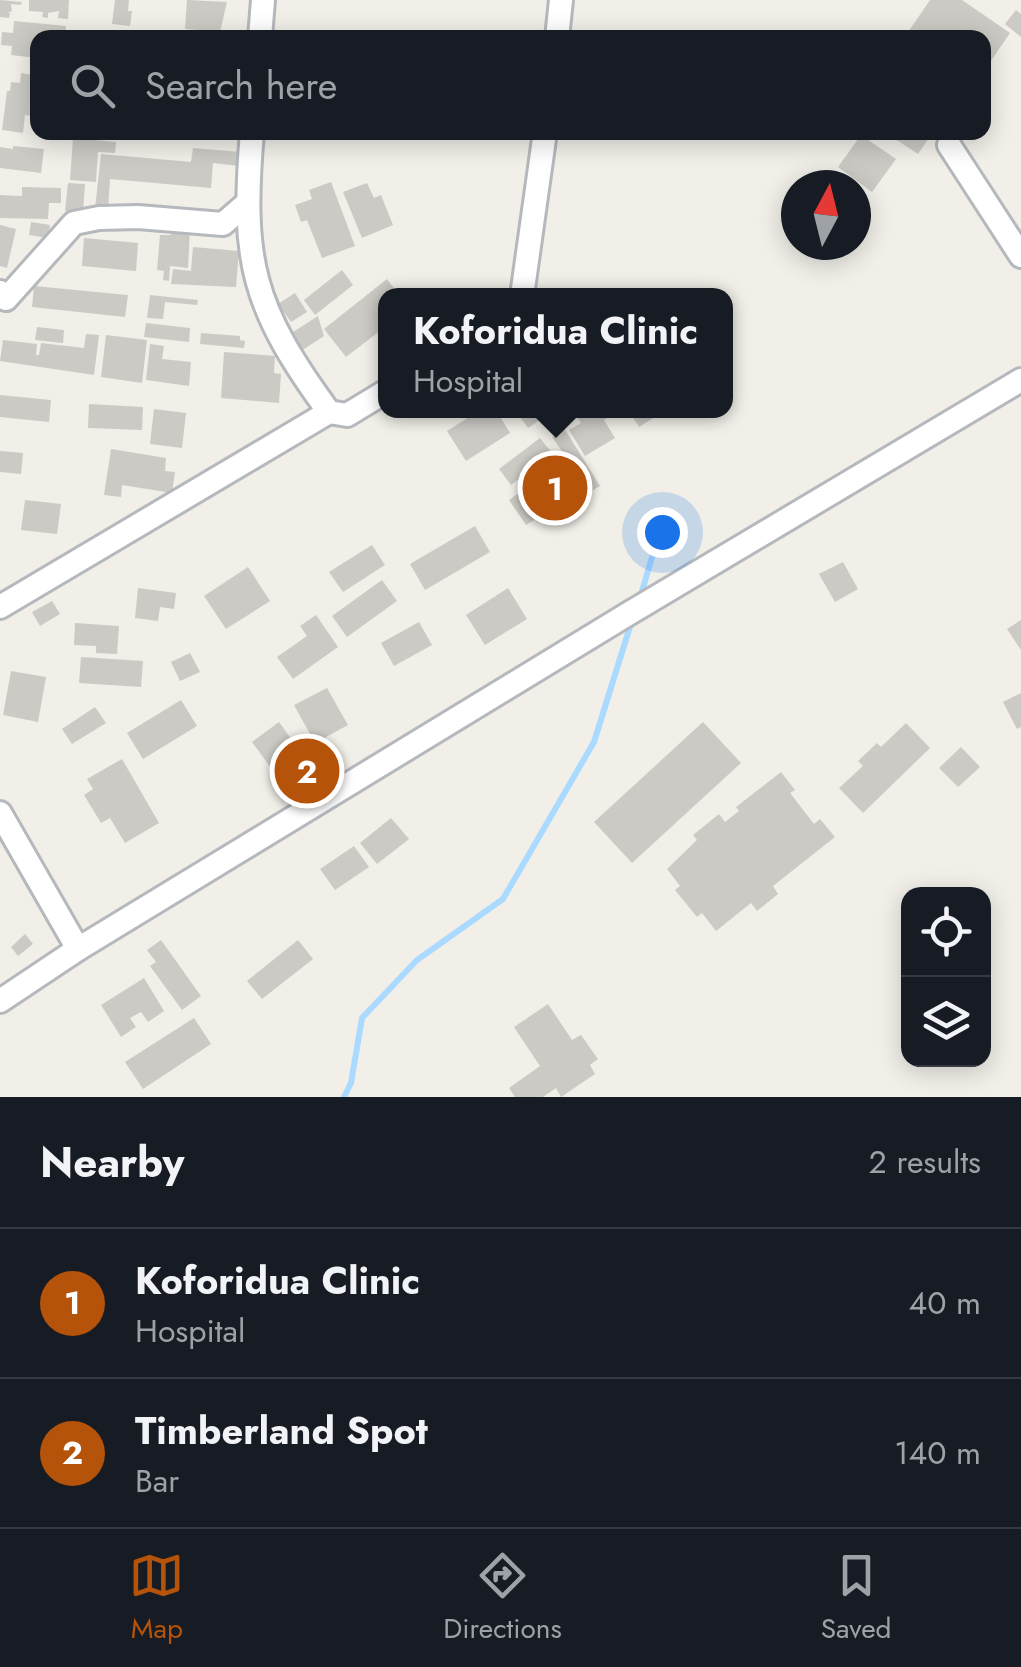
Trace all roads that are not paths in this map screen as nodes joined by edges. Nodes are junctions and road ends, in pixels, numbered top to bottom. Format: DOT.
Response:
graph roads {
  1 [pos="263,0"];
  2 [pos="561,0"];
  3 [pos="261,30"];
  4 [pos="558,30"];
  5 [pos="251,140"];
  6 [pos="543,140"];
  7 [pos="949,145"];
  8 [pos="246,204"];
  9 [pos="1021,256"];
  10 [pos="523,288"];
  11 [pos="2,299"];
  12 [pos="1021,380"];
  13 [pos="378,396"];
  14 [pos="329,412"];
  15 [pos="0,606"];
  16 [pos="0,813"];
  17 [pos="78,949"];
  18 [pos="0,1001"];
  1 -- 3 [label="street"];
  2 -- 4 [label="street"];
  5 -- 8 [label="street"];
  6 -- 10 [label="street"];
  7 -- 9 [label="street"];
  8 -- 11 [label="street"];
  8 -- 14 [label="street"];
  12 -- 17 [label="street"];
  13 -- 14 [label="street"];
  14 -- 15 [label="street"];
  16 -- 17 [label="street"];
  17 -- 18 [label="street"];
}
